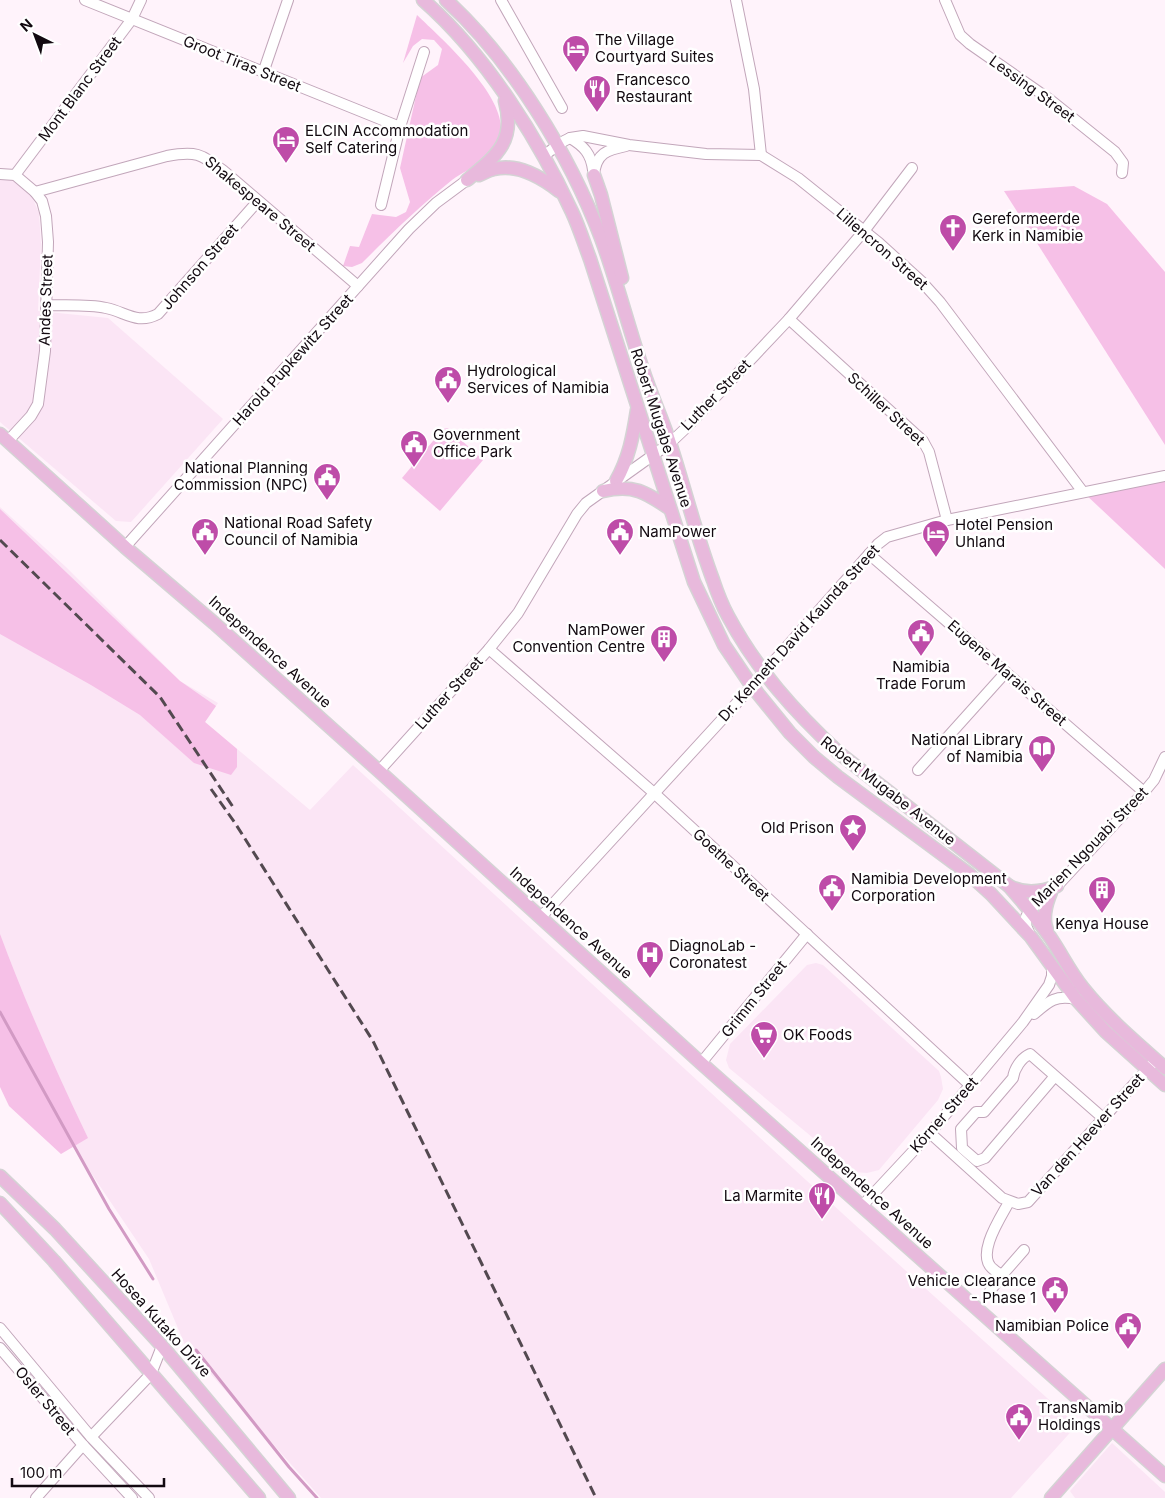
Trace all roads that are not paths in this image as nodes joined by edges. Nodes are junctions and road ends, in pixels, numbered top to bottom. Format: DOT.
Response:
graph roads {
  1 [pos="85,0"];
  2 [pos="141,0"];
  3 [pos="288,0"];
  4 [pos="423,0"];
  5 [pos="501,0"];
  6 [pos="736,0"];
  7 [pos="945,0"];
  8 [pos="450,2"];
  9 [pos="132,19"];
  10 [pos="424,52"];
  11 [pos="263,73"];
  12 [pos="500,88"];
  13 [pos="562,108"];
  14 [pos="400,127"];
  15 [pos="570,138"];
  16 [pos="629,145"];
  17 [pos="557,146"];
  18 [pos="761,155"];
  19 [pos="543,156"];
  20 [pos="912,168"];
  21 [pos="1122,173"];
  22 [pos="0,174"];
  23 [pos="15,175"];
  24 [pos="594,175"];
  25 [pos="467,180"];
  26 [pos="35,192"];
  27 [pos="564,196"];
  28 [pos="258,201"];
  29 [pos="381,205"];
  30 [pos="864,231"];
  31 [pos="358,286"];
  32 [pos="46,305"];
  33 [pos="789,319"];
  34 [pos="643,371"];
  35 [pos="637,406"];
  36 [pos="4,437"];
  37 [pos="670,443"];
  38 [pos="652,456"];
  39 [pos="1165,476"];
  40 [pos="616,481"];
  41 [pos="603,491"];
  42 [pos="1083,492"];
  43 [pos="670,509"];
  44 [pos="947,520"];
  45 [pos="125,547"];
  46 [pos="870,554"];
  47 [pos="489,649"];
  48 [pos="763,672"];
  49 [pos="1006,672"];
  50 [pos="751,685"];
  51 [pos="1165,758"];
  52 [pos="918,770"];
  53 [pos="379,771"];
  54 [pos="1144,792"];
  55 [pos="654,793"];
  56 [pos="1009,886"];
  57 [pos="1054,888"];
  58 [pos="1030,910"];
  59 [pos="541,917"];
  60 [pos="807,934"];
  61 [pos="1031,937"];
  62 [pos="1051,939"];
  63 [pos="1052,965"];
  64 [pos="1076,999"];
  65 [pos="1023,1022"];
  66 [pos="701,1063"];
  67 [pos="1156,1066"];
  68 [pos="1055,1076"];
  69 [pos="970,1085"];
  70 [pos="1165,1085"];
  71 [pos="1103,1118"];
  72 [pos="930,1133"];
  73 [pos="0,1176"];
  74 [pos="0,1203"];
  75 [pos="1013,1203"];
  76 [pos="862,1206"];
  77 [pos="1024,1250"];
  78 [pos="1003,1274"];
  79 [pos="990,1291"];
  80 [pos="0,1328"];
  81 [pos="162,1346"];
  82 [pos="0,1348"];
  83 [pos="1165,1369"];
  84 [pos="152,1374"];
  85 [pos="1111,1428"];
  86 [pos="91,1437"];
  87 [pos="82,1445"];
  88 [pos="1165,1476"];
  89 [pos="1058,1495"];
  90 [pos="36,1498"];
  91 [pos="132,1498"];
  92 [pos="149,1498"];
  93 [pos="259,1498"];
  94 [pos="289,1498"];
  1 -- 9 [label="street, Groot Tiras Street"];
  2 -- 9 [label="street, Mont Blanc Street"];
  3 -- 11 [label="street"];
  4 -- 12 [label="main road, Robert Mugabe Avenue"];
  5 -- 13 [label="street"];
  6 -- 18 [label="street"];
  7 -- 21 [label="street, Lessing Street"];
  8 -- 17 [label="main road, Robert Mugabe Avenue"];
  9 -- 11 [label="street, Groot Tiras Street"];
  9 -- 23 [label="street, Mont Blanc Street"];
  10 -- 14 [label="street"];
  11 -- 14 [label="street, Groot Tiras Street"];
  12 -- 19 [label="main road, Robert Mugabe Avenue"];
  12 -- 25 [label="main road"];
  14 -- 29 [label="street"];
  15 -- 16 [label="street"];
  15 -- 17 [label="street"];
  15 -- 24 [label="street"];
  16 -- 18 [label="street"];
  16 -- 24 [label="street"];
  17 -- 19 [label="street"];
  17 -- 34 [label="main road, Robert Mugabe Avenue"];
  18 -- 30 [label="street, Liliencron Street"];
  19 -- 27 [label="main road, Robert Mugabe Avenue"];
  20 -- 30 [label="street, Luther Street"];
  22 -- 23 [label="street"];
  23 -- 26 [label="street, Andes Street"];
  24 -- 34 [label="main road"];
  25 -- 27 [label="main road"];
  25 -- 31 [label="street, Harold Pupkewitz Street"];
  26 -- 28 [label="street, Shakespeare Street"];
  26 -- 32 [label="street, Andes Street"];
  27 -- 35 [label="main road, Robert Mugabe Avenue"];
  28 -- 31 [label="street, Shakespeare Street"];
  28 -- 32 [label="street, Johnson Street"];
  30 -- 33 [label="street, Luther Street"];
  30 -- 42 [label="street, Liliencron Street"];
  31 -- 45 [label="street, Harold Pupkewitz Street"];
  32 -- 36 [label="street, Andes Street"];
  33 -- 37 [label="street, Luther Street"];
  33 -- 44 [label="street, Schiller Street"];
  34 -- 37 [label="main road, Robert Mugabe Avenue"];
  35 -- 38 [label="main road, Robert Mugabe Avenue"];
  35 -- 40 [label="main road"];
  36 -- 45 [label="main road, Independence Avenue"];
  37 -- 38 [label="street, Luther Street"];
  37 -- 48 [label="main road, Robert Mugabe Avenue"];
  38 -- 40 [label="street, Luther Street"];
  38 -- 43 [label="main road, Robert Mugabe Avenue"];
  39 -- 42 [label="street, Dr. Kenneth David Kaunda Street"];
  40 -- 41 [label="street, Luther Street"];
  41 -- 43 [label="main road"];
  41 -- 47 [label="street, Luther Street"];
  42 -- 44 [label="street, Dr. Kenneth David Kaunda Street"];
  43 -- 50 [label="main road, Robert Mugabe Avenue"];
  44 -- 46 [label="street, Dr. Kenneth David Kaunda Street"];
  45 -- 53 [label="main road, Independence Avenue"];
  46 -- 48 [label="street, Dr. Kenneth David Kaunda Street"];
  46 -- 49 [label="street, Eugene Marais Street"];
  47 -- 53 [label="street, Luther Street"];
  47 -- 55 [label="street, Goethe Street"];
  48 -- 50 [label="street, Dr. Kenneth David Kaunda Street"];
  48 -- 56 [label="main road, Robert Mugabe Avenue"];
  49 -- 52 [label="street"];
  49 -- 54 [label="street, Eugene Marais Street"];
  50 -- 55 [label="street, Dr. Kenneth David Kaunda Street"];
  50 -- 61 [label="main road, Robert Mugabe Avenue"];
  51 -- 54 [label="street, Marien Ngouabi Street"];
  53 -- 59 [label="main road, Independence Avenue"];
  54 -- 57 [label="street, Marien Ngouabi Street"];
  55 -- 59 [label="street, Dr. Kenneth David Kaunda Street"];
  55 -- 60 [label="street, Goethe Street"];
  56 -- 57 [label="main road"];
  56 -- 58 [label="main road, Robert Mugabe Avenue"];
  57 -- 58 [label="street, Marien Ngouabi Street"];
  57 -- 62 [label="main road"];
  58 -- 61 [label="street"];
  58 -- 62 [label="main road, Robert Mugabe Avenue"];
  59 -- 66 [label="main road, Independence Avenue"];
  60 -- 66 [label="street, Grimm Street"];
  60 -- 69 [label="street, Goethe Street"];
  61 -- 63 [label="main road, Robert Mugabe Avenue"];
  62 -- 67 [label="main road, Robert Mugabe Avenue"];
  63 -- 64 [label="main road, Robert Mugabe Avenue"];
  63 -- 65 [label="street, Körner Street"];
  64 -- 65 [label="street, Körner Street"];
  64 -- 67 [label="main road, Robert Mugabe Avenue"];
  65 -- 69 [label="street, Körner Street"];
  66 -- 76 [label="main road, Independence Avenue"];
  67 -- 70 [label="main road, Robert Mugabe Avenue"];
  67 -- 71 [label="street, Van den Heever Street"];
  68 -- 68 [label="street"];
  68 -- 71 [label="street"];
  69 -- 72 [label="street, Körner Street"];
  71 -- 75 [label="street, Van den Heever Street"];
  72 -- 75 [label="street"];
  72 -- 76 [label="street, Körner Street"];
  73 -- 81 [label="main road, Hosea Kutako Drive"];
  74 -- 84 [label="main road"];
  75 -- 78 [label="street"];
  76 -- 85 [label="main road, Independence Avenue"];
  77 -- 78 [label="street"];
  78 -- 79 [label="street"];
  80 -- 86 [label="street"];
  81 -- 84 [label="street"];
  81 -- 94 [label="main road, Hosea Kutako Drive"];
  82 -- 87 [label="street, Osler Street"];
  83 -- 85 [label="main road"];
  84 -- 86 [label="street"];
  84 -- 93 [label="main road"];
  85 -- 88 [label="main road, Independence Avenue"];
  85 -- 89 [label="main road"];
  86 -- 92 [label="street"];
  87 -- 90 [label="street"];
  87 -- 91 [label="street, Osler Street"];
}
